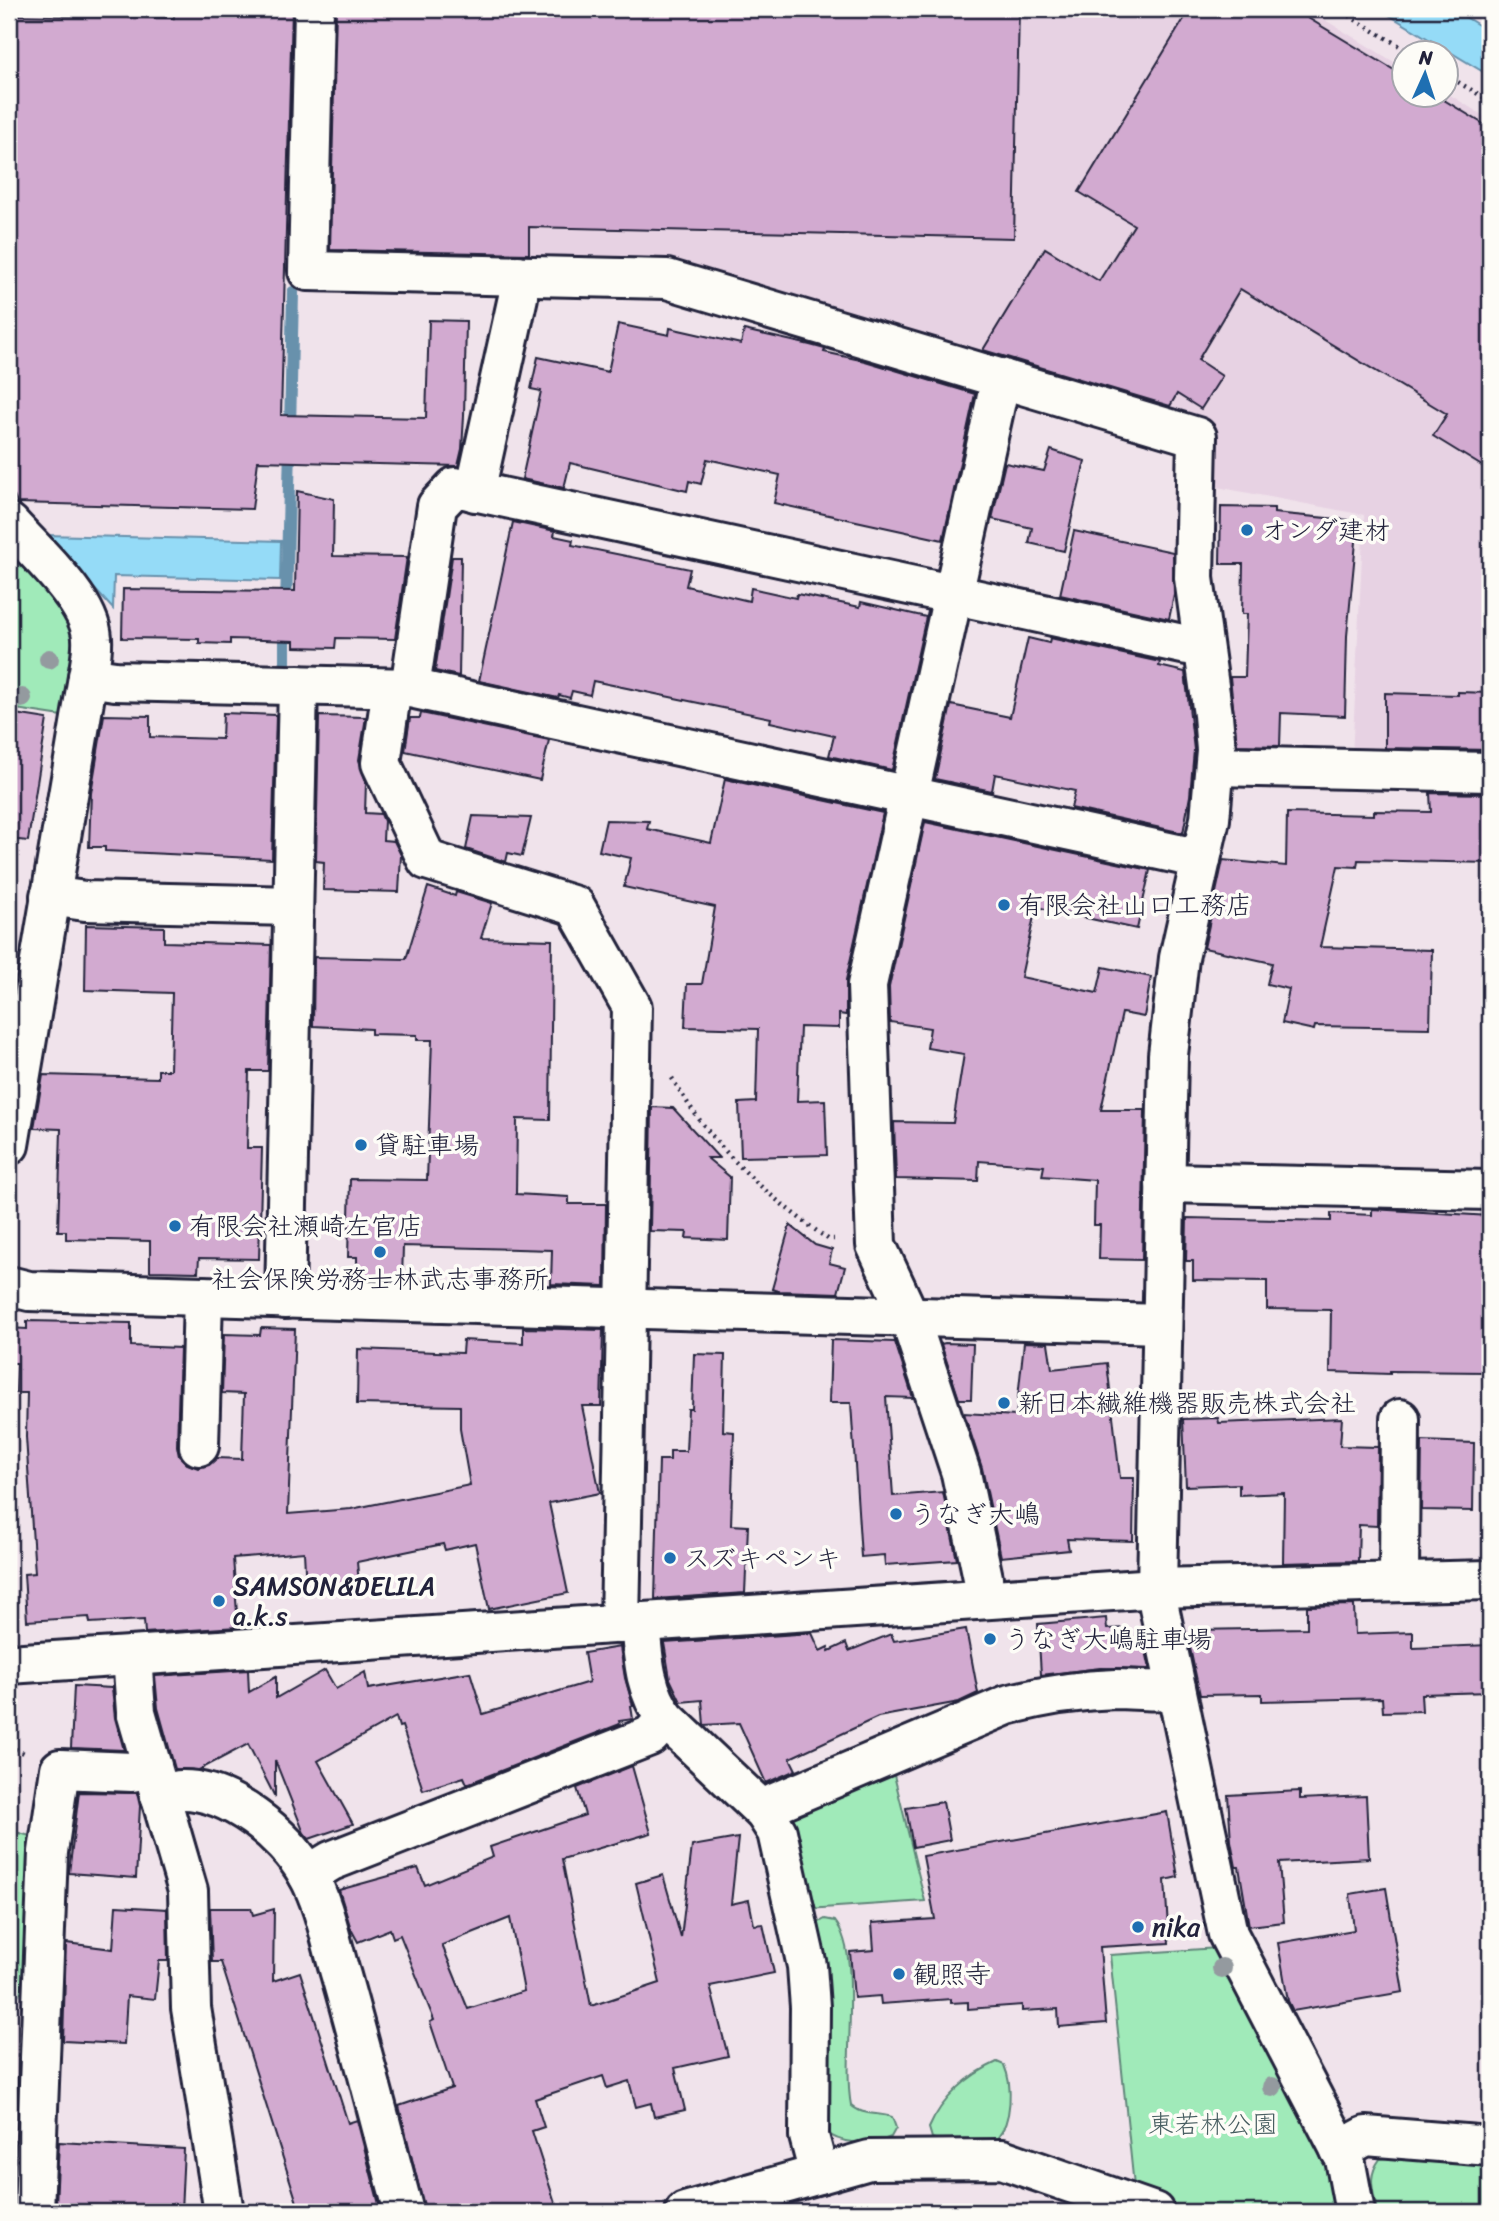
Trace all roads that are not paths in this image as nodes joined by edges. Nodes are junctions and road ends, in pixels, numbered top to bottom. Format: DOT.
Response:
graph roads {
  1 [pos="314,9"];
  2 [pos="518,275"];
  3 [pos="1000,378"];
  4 [pos="475,492"];
  5 [pos="9,523"];
  6 [pos="952,595"];
  7 [pos="1202,643"];
  8 [pos="88,677"];
  9 [pos="298,685"];
  10 [pos="401,688"];
  11 [pos="1215,766"];
  12 [pos="1490,772"];
  13 [pos="908,796"];
  14 [pos="1201,859"];
  15 [pos="50,896"];
  16 [pos="293,906"];
  17 [pos="9,1145"];
  18 [pos="1165,1183"];
  19 [pos="1490,1190"];
  20 [pos="9,1286"];
  21 [pos="203,1296"];
  22 [pos="285,1299"];
  23 [pos="625,1308"];
  24 [pos="909,1316"];
  25 [pos="1161,1324"];
  26 [pos="1400,1419"];
  27 [pos="200,1446"];
  28 [pos="1490,1580"];
  29 [pos="1399,1582"];
  30 [pos="1157,1588"];
  31 [pos="984,1599"];
  32 [pos="630,1623"];
  33 [pos="132,1656"];
  34 [pos="9,1664"];
  35 [pos="1176,1688"];
  36 [pos="666,1719"];
  37 [pos="156,1781"];
  38 [pos="765,1813"];
  39 [pos="308,1875"];
  40 [pos="25,2007"];
  41 [pos="1490,2146"];
  42 [pos="1340,2150"];
  43 [pos="819,2174"];
  44 [pos="34,2212"];
  45 [pos="223,2212"];
  46 [pos="404,2212"];
  47 [pos="685,2212"];
  48 [pos="1154,2212"];
  49 [pos="1355,2212"];
  1 -- 2 [label="street"];
  2 -- 3 [label="street"];
  2 -- 4 [label="street"];
  3 -- 6 [label="street"];
  3 -- 7 [label="street"];
  4 -- 6 [label="street"];
  4 -- 10 [label="street"];
  5 -- 8 [label="street"];
  6 -- 7 [label="street"];
  6 -- 13 [label="street"];
  7 -- 11 [label="street"];
  8 -- 9 [label="street"];
  8 -- 15 [label="street"];
  9 -- 10 [label="street"];
  9 -- 16 [label="street"];
  10 -- 13 [label="street"];
  10 -- 23 [label="street"];
  11 -- 12 [label="street"];
  11 -- 14 [label="street"];
  13 -- 14 [label="street"];
  13 -- 24 [label="street"];
  14 -- 18 [label="street"];
  15 -- 16 [label="street"];
  15 -- 17 [label="street"];
  16 -- 22 [label="street"];
  18 -- 19 [label="street"];
  18 -- 25 [label="street"];
  20 -- 21 [label="street"];
  21 -- 22 [label="street"];
  21 -- 27 [label="street"];
  22 -- 23 [label="street"];
  23 -- 24 [label="street"];
  23 -- 32 [label="street"];
  24 -- 25 [label="street"];
  24 -- 31 [label="street"];
  25 -- 30 [label="street"];
  26 -- 29 [label="street"];
  28 -- 29 [label="street"];
  29 -- 30 [label="street"];
  30 -- 31 [label="street"];
  30 -- 35 [label="street"];
  31 -- 32 [label="street"];
  32 -- 33 [label="street"];
  32 -- 36 [label="street"];
  33 -- 34 [label="street"];
  33 -- 37 [label="street"];
  35 -- 38 [label="street"];
  35 -- 42 [label="street"];
  36 -- 38 [label="street"];
  36 -- 39 [label="street"];
  37 -- 39 [label="street"];
  37 -- 40 [label="street"];
  37 -- 45 [label="street"];
  38 -- 43 [label="street"];
  39 -- 46 [label="street"];
  40 -- 44 [label="street"];
  41 -- 42 [label="street"];
  42 -- 49 [label="street"];
  43 -- 47 [label="street"];
  43 -- 48 [label="street"];
}
